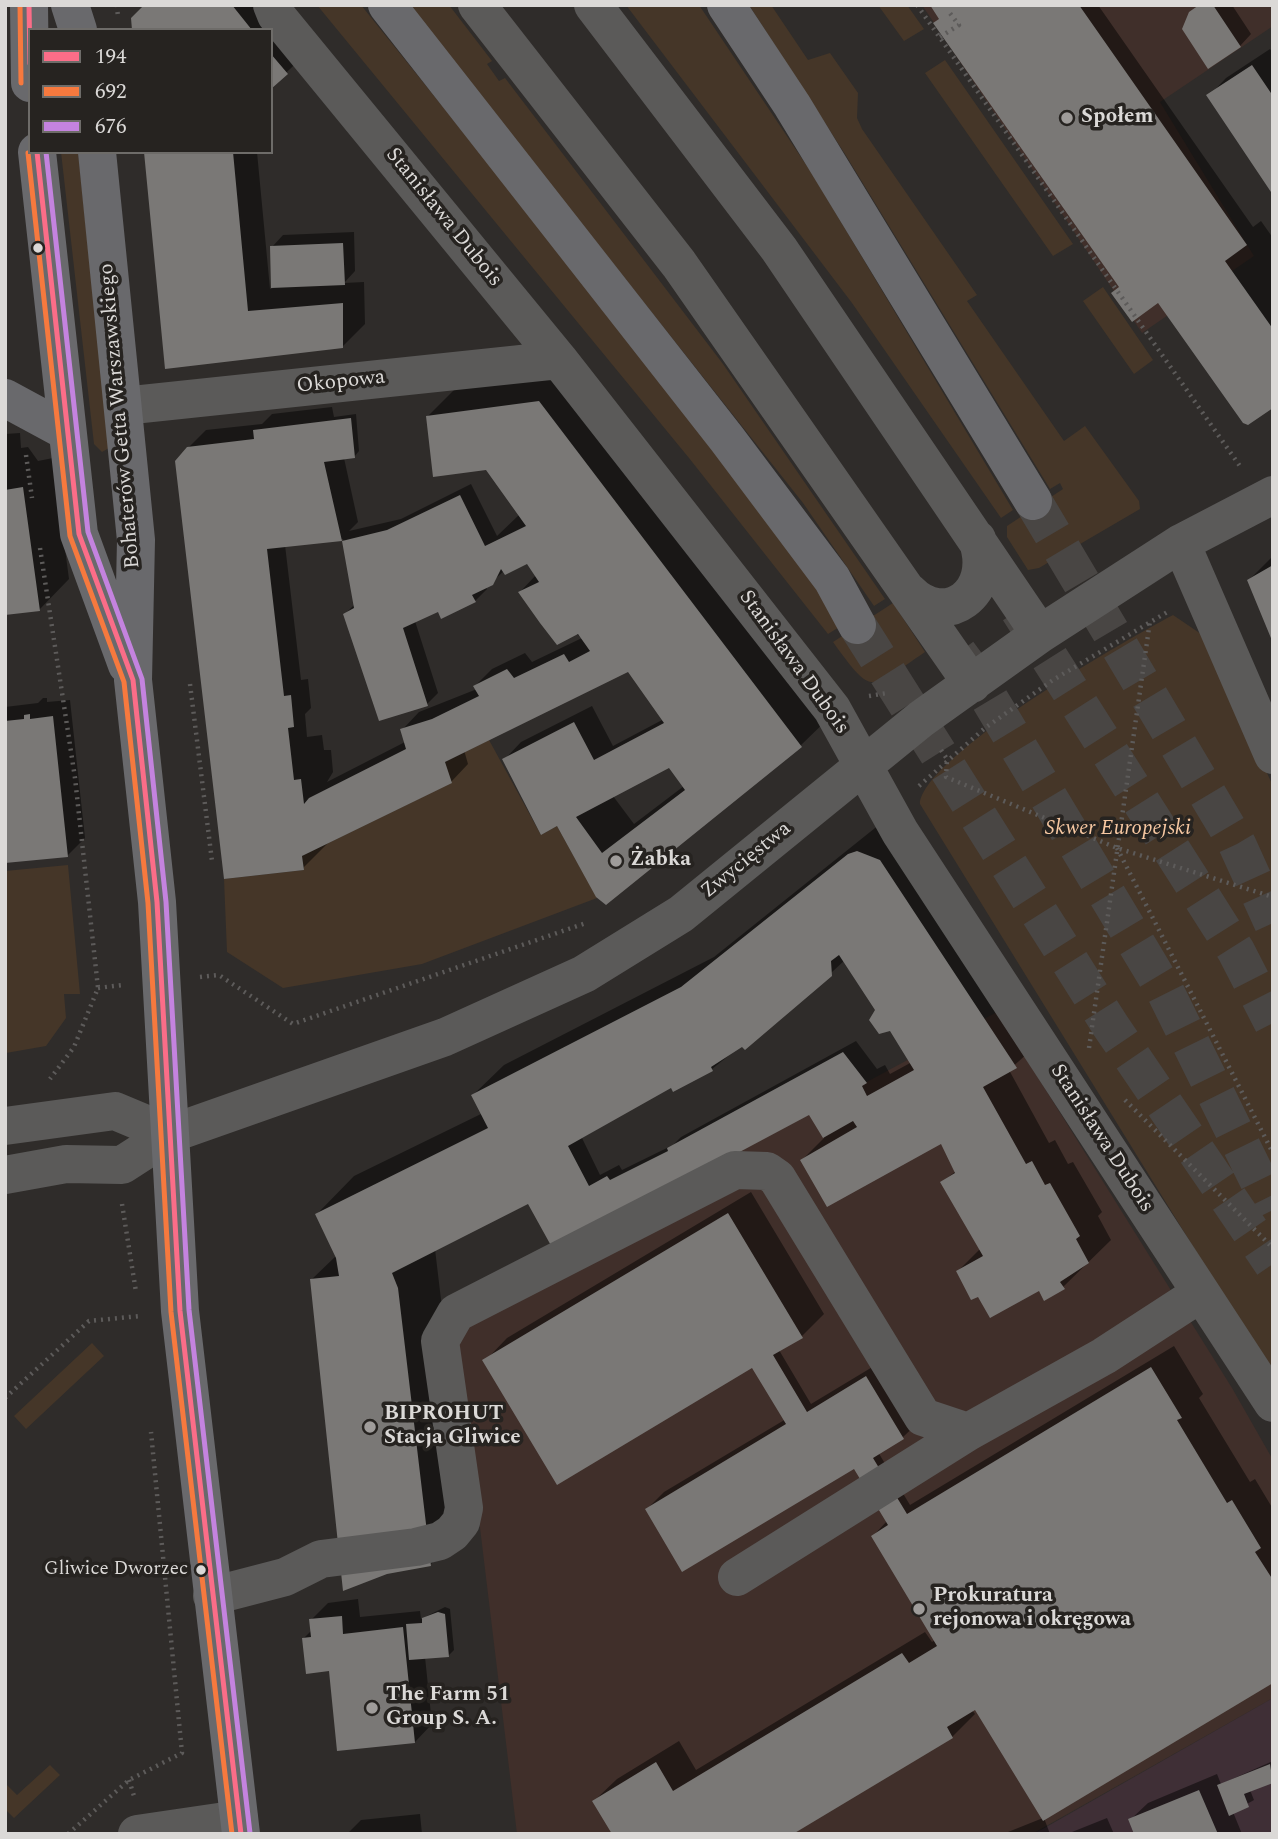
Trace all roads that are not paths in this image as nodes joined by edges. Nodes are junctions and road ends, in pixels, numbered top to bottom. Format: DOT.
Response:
graph roads {
  1 [pos="29,5"];
  2 [pos="70,5"];
  3 [pos="272,5"];
  4 [pos="387,5"];
  5 [pos="477,5"];
  6 [pos="593,5"];
  7 [pos="726,5"];
  8 [pos="29,28"];
  9 [pos="77,28"];
  10 [pos="37,154"];
  11 [pos="97,154"];
  12 [pos="559,360"];
  13 [pos="5,398"];
  14 [pos="123,406"];
  15 [pos="66,431"];
  16 [pos="1259,484"];
  17 [pos="1033,501"];
  18 [pos="977,539"];
  19 [pos="1181,543"];
  20 [pos="909,592"];
  21 [pos="857,625"];
  22 [pos="1040,634"];
  23 [pos="133,680"];
  24 [pos="972,684"];
  25 [pos="1273,755"];
  26 [pos="864,765"];
  27 [pos="5,1126"];
  28 [pos="170,1134"];
  29 [pos="5,1175"];
  30 [pos="1201,1293"];
  31 [pos="1273,1403"];
  32 [pos="968,1432"];
  33 [pos="737,1577"];
  34 [pos="212,1597"];
  35 [pos="240,1826"];
  36 [pos="137,1834"];
  1 -- 8 [label="main road"];
  2 -- 9 [label="main road"];
  3 -- 12 [label="street, Stanisława Dubois"];
  4 -- 21 [label="main road"];
  5 -- 20 [label="street"];
  6 -- 18 [label="street"];
  7 -- 17 [label="main road"];
  10 -- 15 [label="main road, Bohaterów Getta Warszawskiego"];
  11 -- 14 [label="main road, Bohaterów Getta Warszawskiego"];
  12 -- 14 [label="street, Okopowa"];
  12 -- 26 [label="street, Stanisława Dubois"];
  13 -- 15 [label="main road"];
  14 -- 23 [label="main road, Bohaterów Getta Warszawskiego"];
  15 -- 23 [label="main road, Bohaterów Getta Warszawskiego"];
  16 -- 19 [label="street, Zwycięstwa"];
  18 -- 20 [label="street"];
  18 -- 22 [label="street"];
  19 -- 22 [label="street, Zwycięstwa"];
  19 -- 25 [label="street"];
  20 -- 24 [label="street"];
  22 -- 24 [label="street, Zwycięstwa"];
  23 -- 28 [label="main road, Bohaterów Getta Warszawskiego"];
  24 -- 26 [label="street, Zwycięstwa"];
  26 -- 28 [label="street, Zwycięstwa"];
  26 -- 30 [label="street, Stanisława Dubois"];
  27 -- 28 [label="street"];
  28 -- 29 [label="street, Zwycięstwa"];
  28 -- 34 [label="main road, Bohaterów Getta Warszawskiego"];
  30 -- 31 [label="street, Stanisława Dubois"];
  30 -- 32 [label="street"];
  32 -- 33 [label="street"];
  32 -- 34 [label="street"];
  34 -- 35 [label="main road, Bohaterów Getta Warszawskiego"];
  35 -- 36 [label="street"];
}
